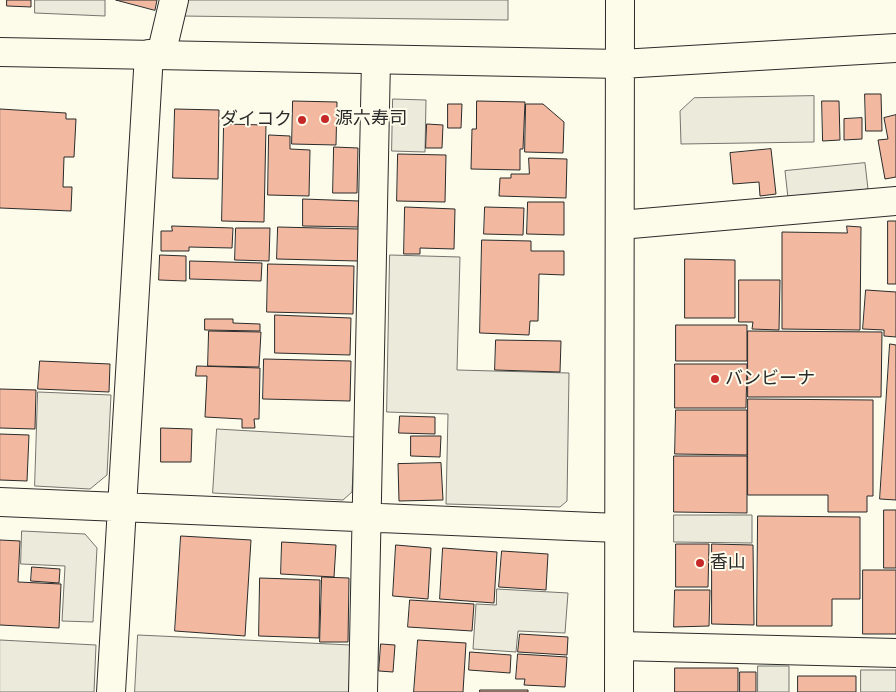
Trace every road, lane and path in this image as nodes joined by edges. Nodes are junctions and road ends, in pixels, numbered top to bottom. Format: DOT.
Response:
graph roads {
  1 [pos="174,0"];
  2 [pos="620,0"];
  3 [pos="896,48"];
  4 [pos="0,52"];
  5 [pos="155,54"];
  6 [pos="376,60"];
  7 [pos="621,64"];
  8 [pos="896,201"];
  9 [pos="620,225"];
  10 [pos="0,502"];
  11 [pos="123,507"];
  12 [pos="366,517"];
  13 [pos="618,528"];
  14 [pos="620,646"];
  15 [pos="896,652"];
  16 [pos="112,692"];
  17 [pos="363,692"];
  18 [pos="619,692"];
  1 -- 5 [label="street"];
  2 -- 7 [label="street"];
  3 -- 7 [label="street"];
  4 -- 5 [label="street"];
  5 -- 6 [label="street"];
  5 -- 11 [label="street"];
  6 -- 7 [label="street"];
  6 -- 12 [label="street"];
  7 -- 9 [label="street"];
  8 -- 9 [label="street"];
  9 -- 13 [label="street"];
  10 -- 11 [label="street"];
  11 -- 12 [label="street"];
  11 -- 16 [label="street"];
  12 -- 13 [label="street"];
  12 -- 17 [label="street"];
  13 -- 14 [label="street"];
  14 -- 15 [label="street"];
  14 -- 18 [label="street"];
}
